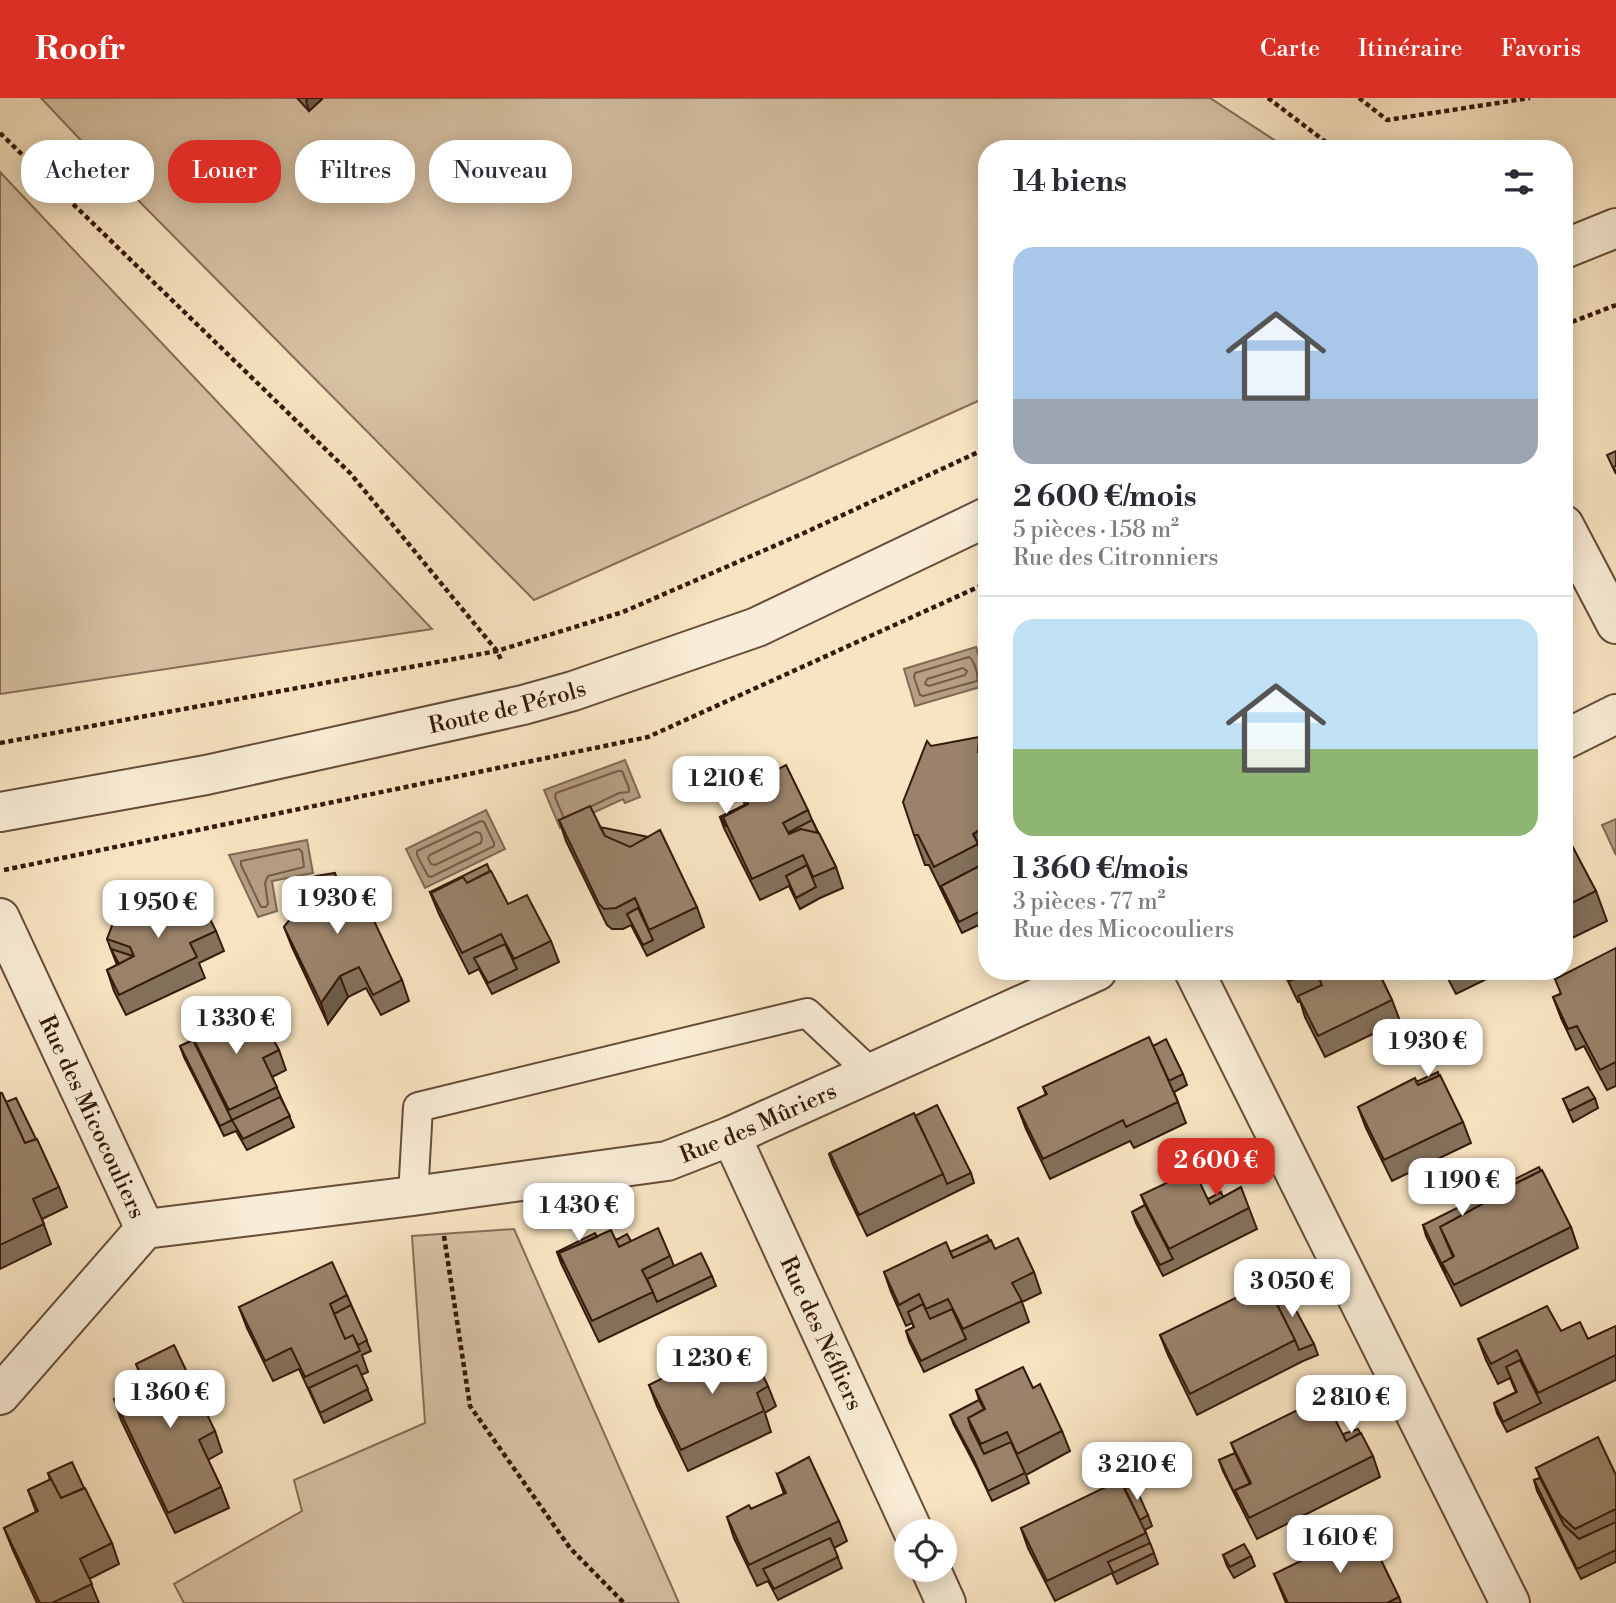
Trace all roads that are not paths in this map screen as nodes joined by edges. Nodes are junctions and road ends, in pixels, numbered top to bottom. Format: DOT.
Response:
graph roads {
  1 [pos="1616,228"];
  2 [pos="1573,245"];
  3 [pos="978,521"];
  4 [pos="1573,542"];
  5 [pos="1616,624"];
  6 [pos="1616,714"];
  7 [pos="1573,736"];
  8 [pos="0,812"];
  9 [pos="0,918"];
  10 [pos="1077,980"];
  11 [pos="1198,980"];
  12 [pos="870,1072"];
  13 [pos="730,1136"];
  14 [pos="425,1194"];
  15 [pos="145,1229"];
  16 [pos="0,1395"];
  17 [pos="907,1519"];
  18 [pos="936,1582"];
  19 [pos="946,1603"];
  20 [pos="1510,1603"];
  1 -- 2 [label="street"];
  3 -- 8 [label="street, Route de Pérols"];
  4 -- 5 [label="street"];
  6 -- 7 [label="street"];
  9 -- 15 [label="street, Rue des Micocouliers"];
  10 -- 12 [label="street, Rue des Mûriers"];
  11 -- 20 [label="street"];
  12 -- 13 [label="street, Rue des Mûriers"];
  12 -- 14 [label="lane"];
  13 -- 14 [label="street, Rue des Mûriers"];
  13 -- 17 [label="street, Rue des Néfliers"];
  14 -- 15 [label="street, Rue des Mûriers"];
  15 -- 16 [label="street, Rue des Micocouliers"];
  18 -- 19 [label="street"];
}
